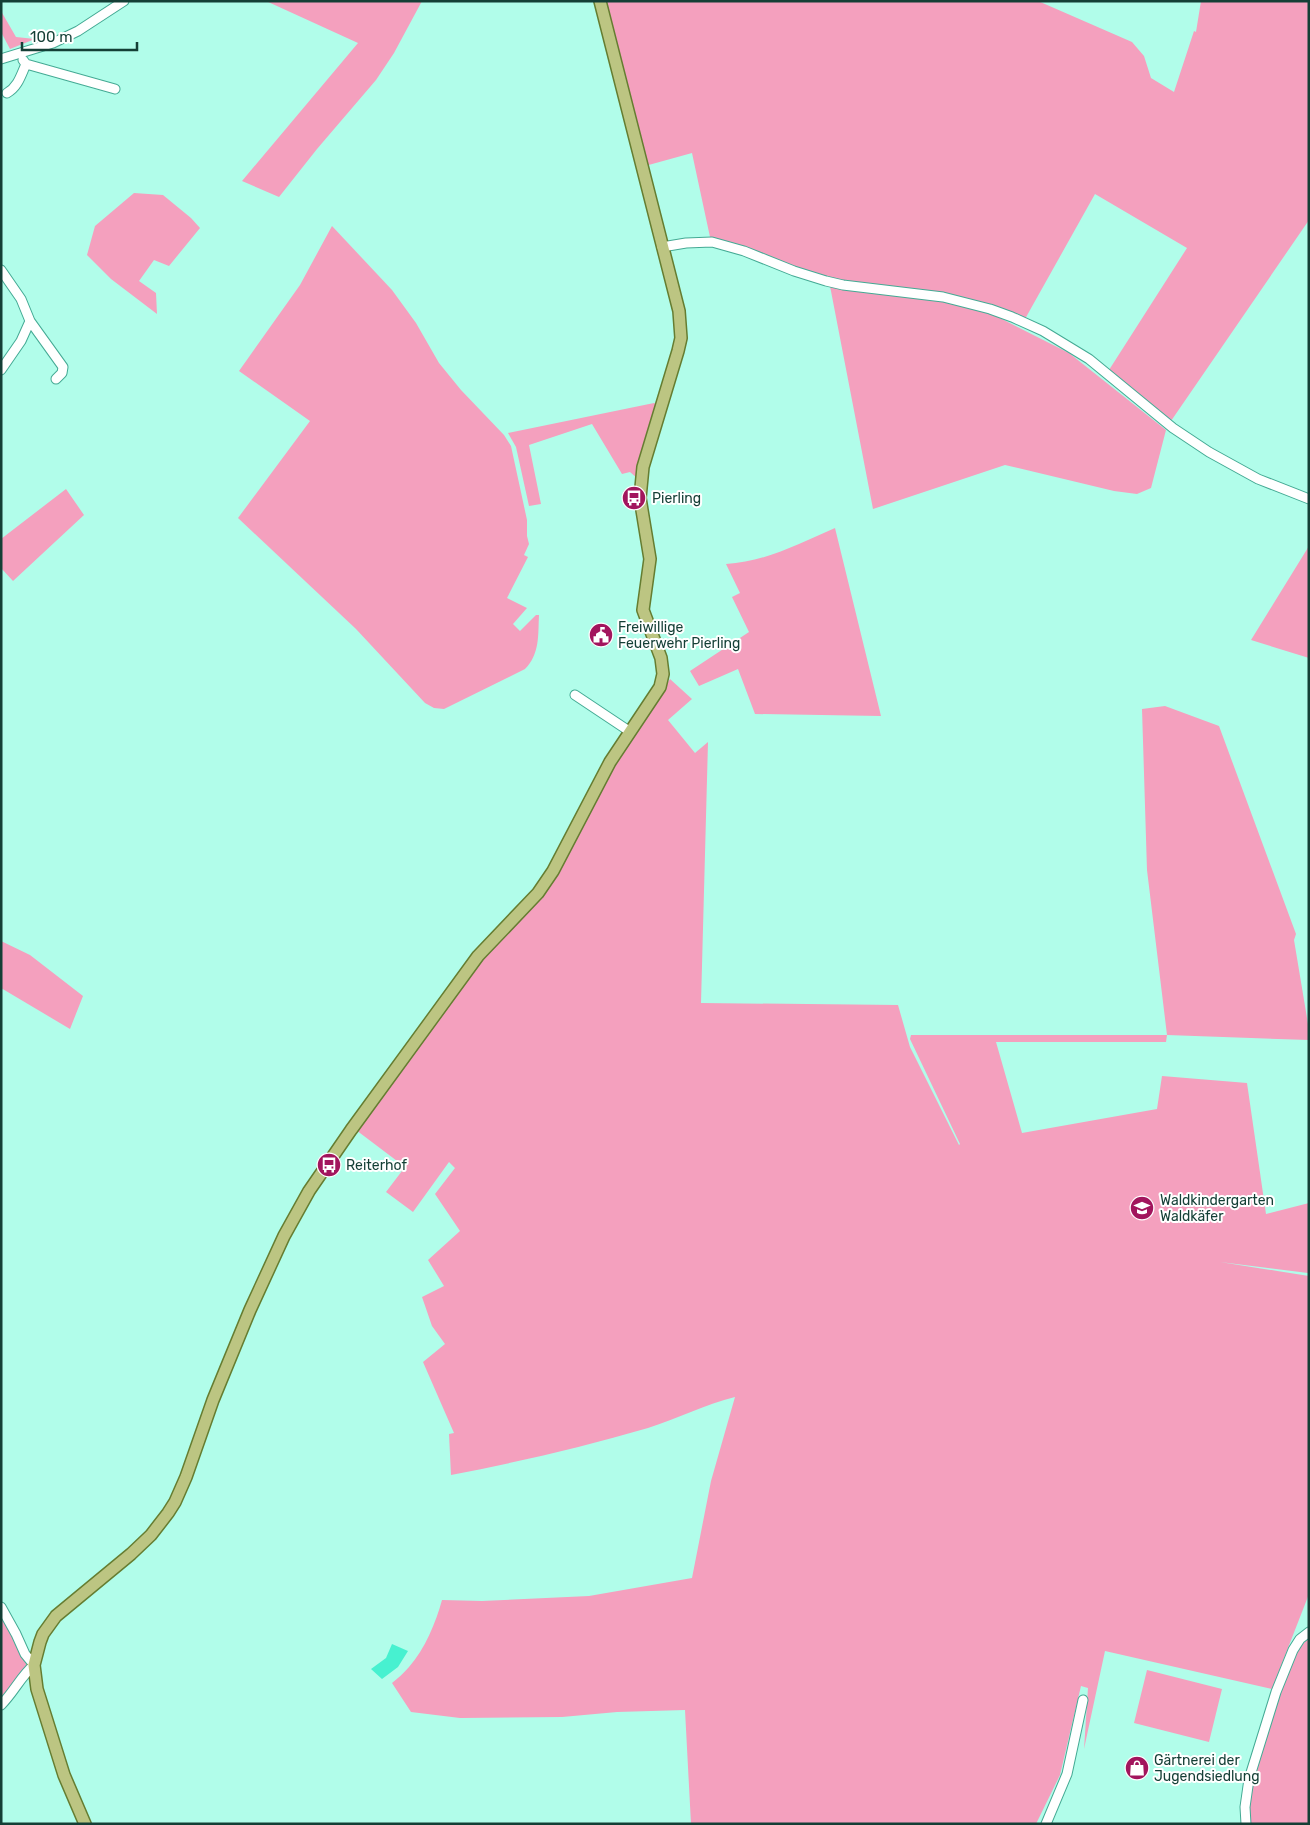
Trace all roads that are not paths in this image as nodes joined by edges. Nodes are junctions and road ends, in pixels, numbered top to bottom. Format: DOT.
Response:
graph roads {
  1 [pos="124,1"];
  2 [pos="600,1"];
  3 [pos="19,54"];
  4 [pos="1,59"];
  5 [pos="26,64"];
  6 [pos="115,89"];
  7 [pos="8,93"];
  8 [pos="662,247"];
  9 [pos="1,270"];
  10 [pos="30,321"];
  11 [pos="1,370"];
  12 [pos="56,379"];
  13 [pos="1309,499"];
  14 [pos="575,695"];
  15 [pos="629,731"];
  16 [pos="1,1607"];
  17 [pos="1309,1632"];
  18 [pos="34,1665"];
  19 [pos="1083,1700"];
  20 [pos="1,1705"];
  21 [pos="85,1824"];
  22 [pos="1046,1824"];
  23 [pos="1246,1824"];
  1 -- 3 [label="street"];
  2 -- 8 [label="main road"];
  3 -- 4 [label="street"];
  3 -- 5 [label="street"];
  5 -- 6 [label="street"];
  5 -- 7 [label="street"];
  8 -- 13 [label="street"];
  8 -- 15 [label="main road"];
  9 -- 10 [label="street"];
  10 -- 11 [label="street"];
  10 -- 12 [label="street"];
  14 -- 15 [label="street"];
  15 -- 18 [label="main road"];
  16 -- 18 [label="street"];
  17 -- 23 [label="street"];
  18 -- 20 [label="street"];
  18 -- 21 [label="main road"];
  19 -- 22 [label="street"];
}
